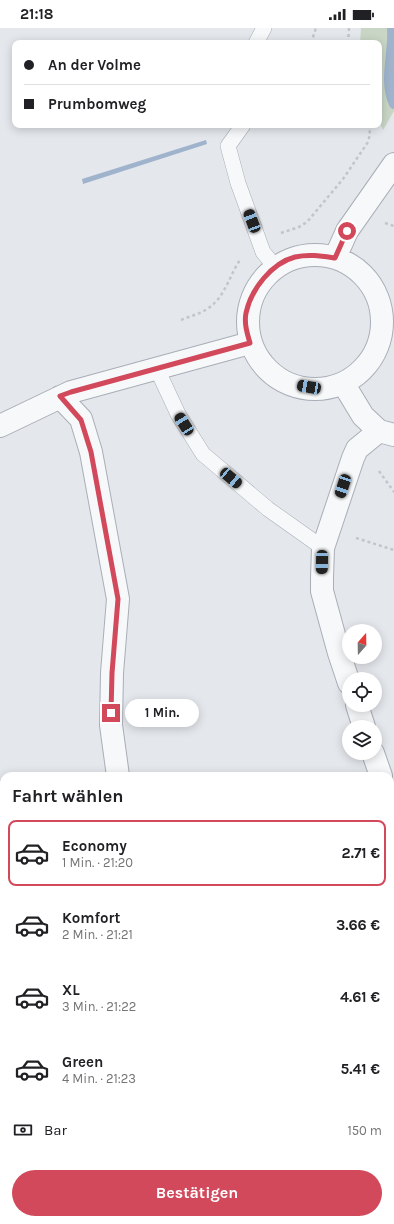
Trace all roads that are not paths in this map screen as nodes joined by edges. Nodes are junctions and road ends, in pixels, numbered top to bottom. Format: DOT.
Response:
graph roads {
  1 [pos="264,28"];
  2 [pos="258,40"];
  3 [pos="241,128"];
  4 [pos="394,164"];
  5 [pos="335,258"];
  6 [pos="276,268"];
  7 [pos="388,341"];
  8 [pos="250,343"];
  9 [pos="157,369"];
  10 [pos="343,383"];
  11 [pos="60,396"];
  12 [pos="0,426"];
  13 [pos="386,433"];
  14 [pos="323,548"];
  15 [pos="345,672"];
  16 [pos="375,760"];
  17 [pos="117,772"];
  18 [pos="380,772"];
  1 -- 2 [label="lane"];
  3 -- 6 [label="lane"];
  4 -- 5 [label="street"];
  5 -- 6 [label="street"];
  5 -- 7 [label="street"];
  6 -- 8 [label="street"];
  7 -- 10 [label="street"];
  8 -- 9 [label="street"];
  8 -- 10 [label="street"];
  9 -- 11 [label="street"];
  9 -- 14 [label="lane"];
  10 -- 13 [label="street"];
  11 -- 12 [label="street"];
  11 -- 17 [label="street"];
  13 -- 14 [label="street"];
  14 -- 15 [label="street"];
  16 -- 18 [label="street"];
}
